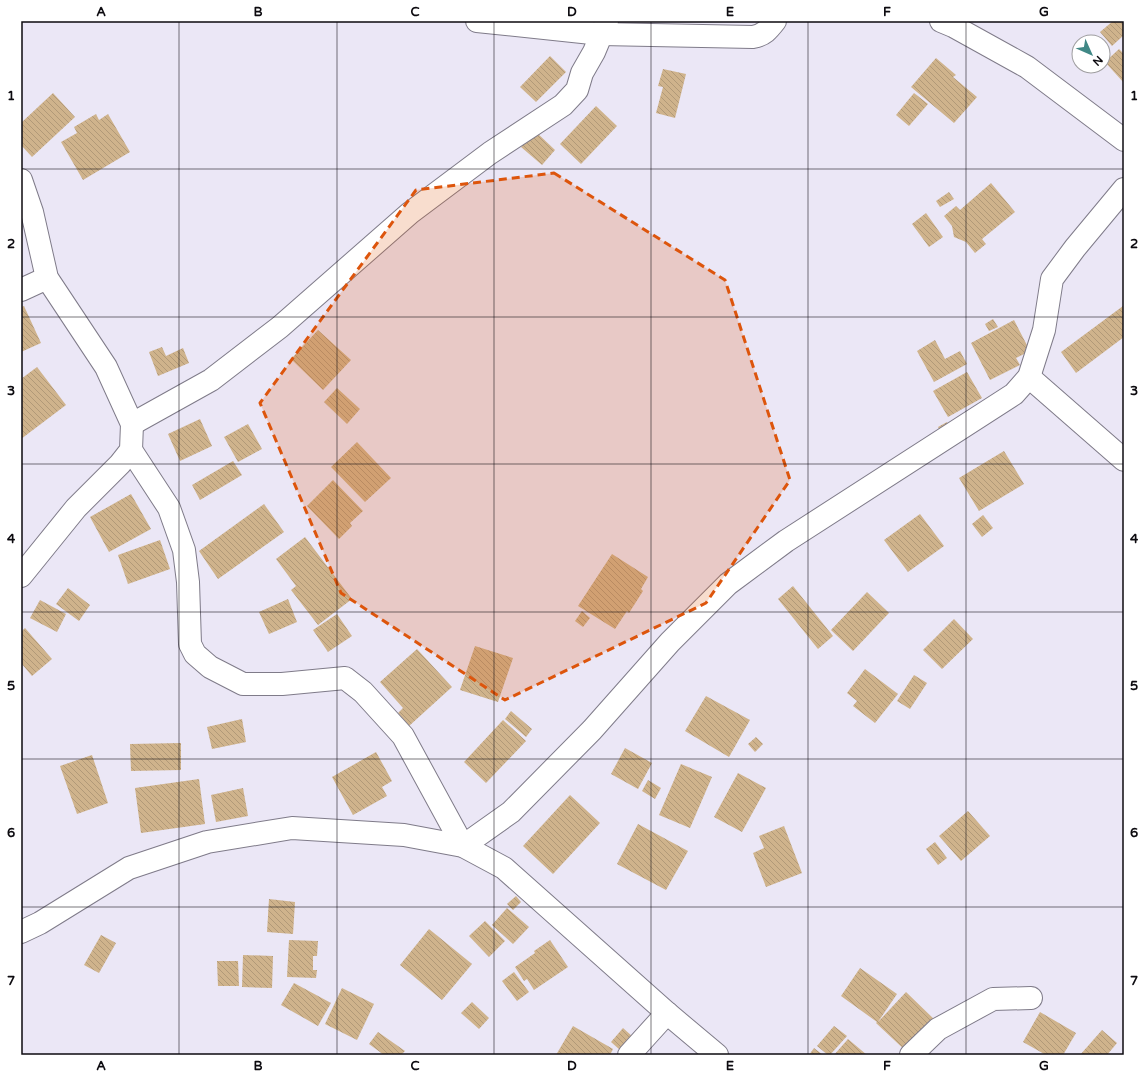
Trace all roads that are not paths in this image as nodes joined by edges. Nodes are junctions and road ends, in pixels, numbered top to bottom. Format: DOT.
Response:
graph roads {
  1 [pos="477,21"];
  2 [pos="775,21"];
  3 [pos="941,21"];
  4 [pos="604,27"];
  5 [pos="1124,140"];
  6 [pos="21,180"];
  7 [pos="1124,189"];
  8 [pos="47,278"];
  9 [pos="21,290"];
  10 [pos="1029,377"];
  11 [pos="132,424"];
  12 [pos="131,450"];
  13 [pos="1124,460"];
  14 [pos="21,576"];
  15 [pos="463,846"];
  16 [pos="21,932"];
  17 [pos="1031,998"];
  18 [pos="666,1013"];
  19 [pos="629,1055"];
  20 [pos="717,1055"];
  21 [pos="911,1055"];
  1 -- 4 [label="street"];
  2 -- 4 [label="street"];
  3 -- 5 [label="street"];
  4 -- 11 [label="street"];
  6 -- 8 [label="street"];
  7 -- 10 [label="street"];
  8 -- 9 [label="street"];
  8 -- 11 [label="street"];
  10 -- 13 [label="street"];
  10 -- 15 [label="street"];
  11 -- 12 [label="street"];
  12 -- 14 [label="street"];
  12 -- 15 [label="street"];
  15 -- 16 [label="street"];
  15 -- 18 [label="street"];
  17 -- 21 [label="street"];
  18 -- 19 [label="street"];
  18 -- 20 [label="street"];
}
